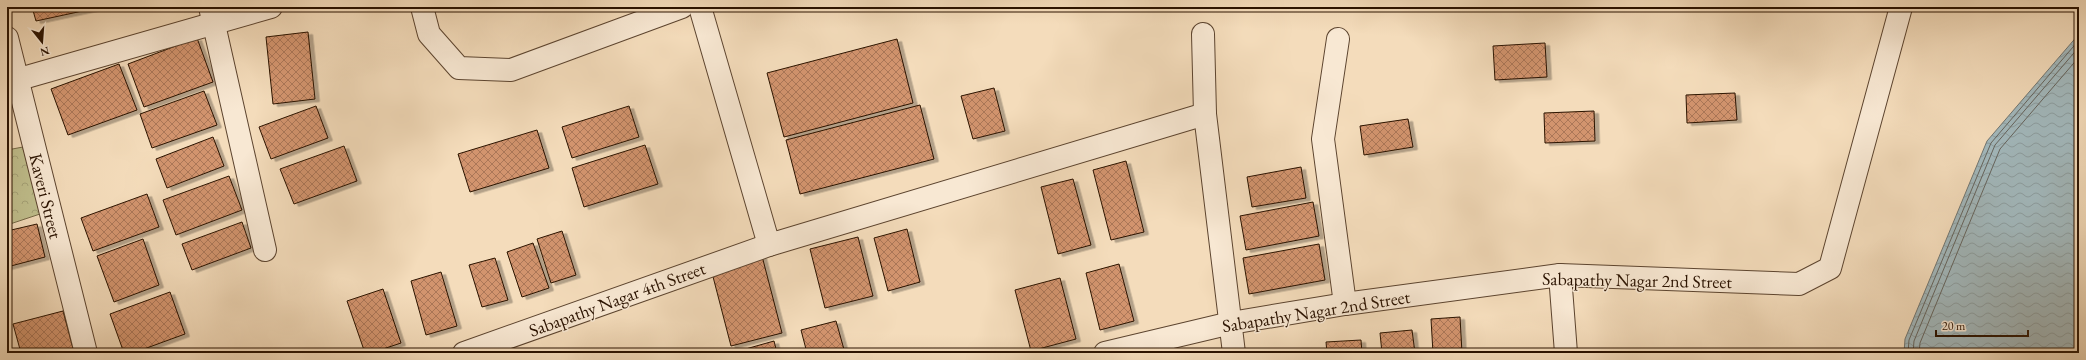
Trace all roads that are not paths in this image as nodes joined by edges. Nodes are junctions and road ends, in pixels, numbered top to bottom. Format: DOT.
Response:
graph roads {
  1 [pos="271,7"];
  2 [pos="422,7"];
  3 [pos="682,7"];
  4 [pos="700,7"];
  5 [pos="1901,7"];
  6 [pos="212,15"];
  7 [pos="1203,34"];
  8 [pos="7,38"];
  9 [pos="1338,39"];
  10 [pos="16,80"];
  11 [pos="1205,114"];
  12 [pos="769,245"];
  13 [pos="265,250"];
  14 [pos="1560,276"];
  15 [pos="1346,304"];
  16 [pos="1231,323"];
  17 [pos="86,353"];
  18 [pos="464,353"];
  19 [pos="1105,353"];
  20 [pos="1234,353"];
  21 [pos="1566,353"];
  1 -- 6 [label="street"];
  2 -- 3 [label="street"];
  4 -- 12 [label="street"];
  5 -- 14 [label="street, Sabapathy Nagar 2nd Street"];
  6 -- 10 [label="street"];
  6 -- 13 [label="street"];
  7 -- 11 [label="street"];
  8 -- 10 [label="street, Kaveri Street"];
  9 -- 15 [label="street"];
  10 -- 17 [label="street, Kaveri Street"];
  11 -- 12 [label="street, Sabapathy Nagar 4th Street"];
  11 -- 16 [label="street"];
  12 -- 18 [label="street, Sabapathy Nagar 4th Street"];
  14 -- 15 [label="street, Sabapathy Nagar 2nd Street"];
  14 -- 21 [label="street"];
  15 -- 16 [label="street, Sabapathy Nagar 2nd Street"];
  16 -- 19 [label="street, Sabapathy Nagar 2nd Street"];
  16 -- 20 [label="street"];
}
